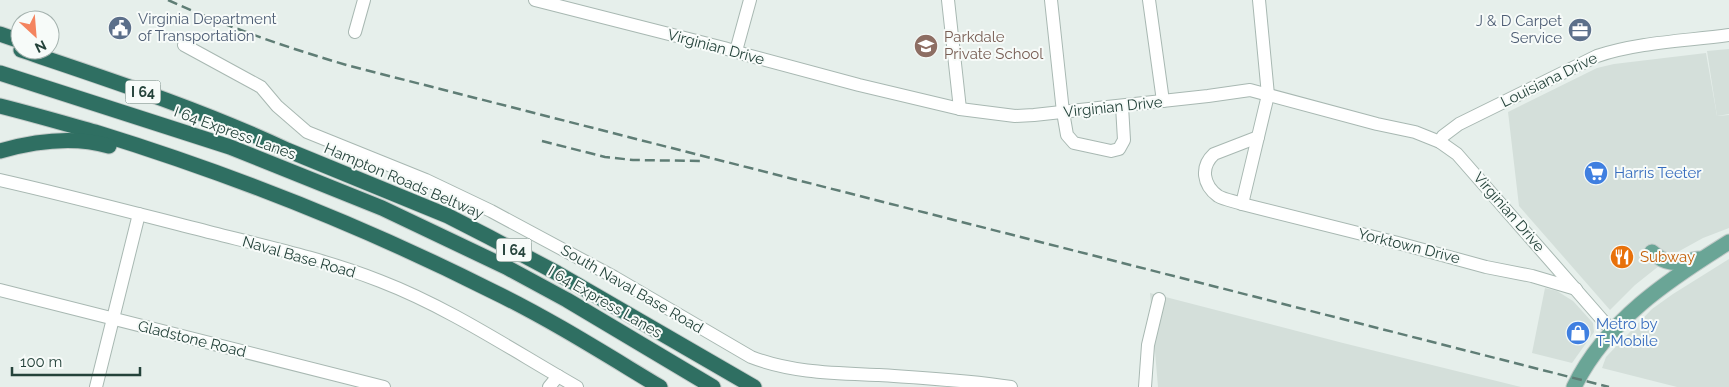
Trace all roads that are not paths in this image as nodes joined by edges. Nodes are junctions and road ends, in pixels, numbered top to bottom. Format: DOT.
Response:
graph roads {
  1 [pos="364,0"];
  2 [pos="535,0"];
  3 [pos="750,0"];
  4 [pos="948,0"];
  5 [pos="1051,0"];
  6 [pos="1149,0"];
  7 [pos="1259,0"];
  8 [pos="355,32"];
  9 [pos="1729,35"];
  10 [pos="184,45"];
  11 [pos="736,51"];
  12 [pos="60,54"];
  13 [pos="50,60"];
  14 [pos="0,72"];
  15 [pos="1268,95"];
  16 [pos="1163,101"];
  17 [pos="0,106"];
  18 [pos="1122,106"];
  19 [pos="960,109"];
  20 [pos="1063,112"];
  21 [pos="1258,137"];
  22 [pos="263,139"];
  23 [pos="1440,142"];
  24 [pos="0,151"];
  25 [pos="204,169"];
  26 [pos="0,180"];
  27 [pos="1242,204"];
  28 [pos="139,214"];
  29 [pos="1729,242"];
  30 [pos="1652,252"];
  31 [pos="1703,259"];
  32 [pos="1576,289"];
  33 [pos="0,290"];
  34 [pos="1159,299"];
  35 [pos="113,319"];
  36 [pos="556,325"];
  37 [pos="1612,331"];
  38 [pos="558,376"];
  39 [pos="96,387"];
  40 [pos="384,387"];
  41 [pos="549,387"];
  42 [pos="577,387"];
  43 [pos="646,387"];
  44 [pos="660,387"];
  45 [pos="714,387"];
  46 [pos="754,387"];
  47 [pos="1011,387"];
  48 [pos="1145,387"];
  49 [pos="1574,387"];
  1 -- 8 [label="street"];
  2 -- 11 [label="street, Virginian Drive"];
  3 -- 11 [label="street"];
  4 -- 19 [label="street"];
  5 -- 20 [label="street"];
  6 -- 16 [label="street"];
  7 -- 15 [label="street"];
  9 -- 23 [label="street, Louisiana Drive"];
  10 -- 47 [label="street, South Naval Base Road"];
  11 -- 19 [label="street, Virginian Drive"];
  12 -- 22 [label="highway"];
  13 -- 22 [label="highway, Hampton Roads Beltway / I 64"];
  14 -- 45 [label="highway, I 64 Express Lanes"];
  15 -- 16 [label="street, Virginian Drive"];
  15 -- 21 [label="street"];
  15 -- 23 [label="street, Virginian Drive"];
  16 -- 18 [label="street, Virginian Drive"];
  17 -- 25 [label="highway"];
  18 -- 20 [label="street, Virginian Drive"];
  18 -- 20 [label="street"];
  19 -- 20 [label="street, Virginian Drive"];
  21 -- 27 [label="street"];
  21 -- 27 [label="street, Yorktown Drive"];
  22 -- 46 [label="highway, Hampton Roads Beltway / I 64"];
  23 -- 32 [label="street, Virginian Drive"];
  24 -- 25 [label="highway"];
  25 -- 36 [label="highway"];
  26 -- 28 [label="street, Naval Base Road"];
  27 -- 32 [label="street, Yorktown Drive"];
  28 -- 35 [label="street"];
  28 -- 38 [label="street, Naval Base Road"];
  29 -- 31 [label="main road"];
  30 -- 31 [label="main road"];
  31 -- 37 [label="main road"];
  32 -- 37 [label="street, Virginian Drive"];
  33 -- 35 [label="street, Gladstone Road"];
  34 -- 48 [label="street"];
  35 -- 39 [label="street"];
  35 -- 40 [label="street, Gladstone Road"];
  36 -- 43 [label="highway"];
  36 -- 44 [label="highway"];
  37 -- 49 [label="main road"];
  38 -- 41 [label="street"];
  38 -- 42 [label="street, Naval Base Road"];
}
